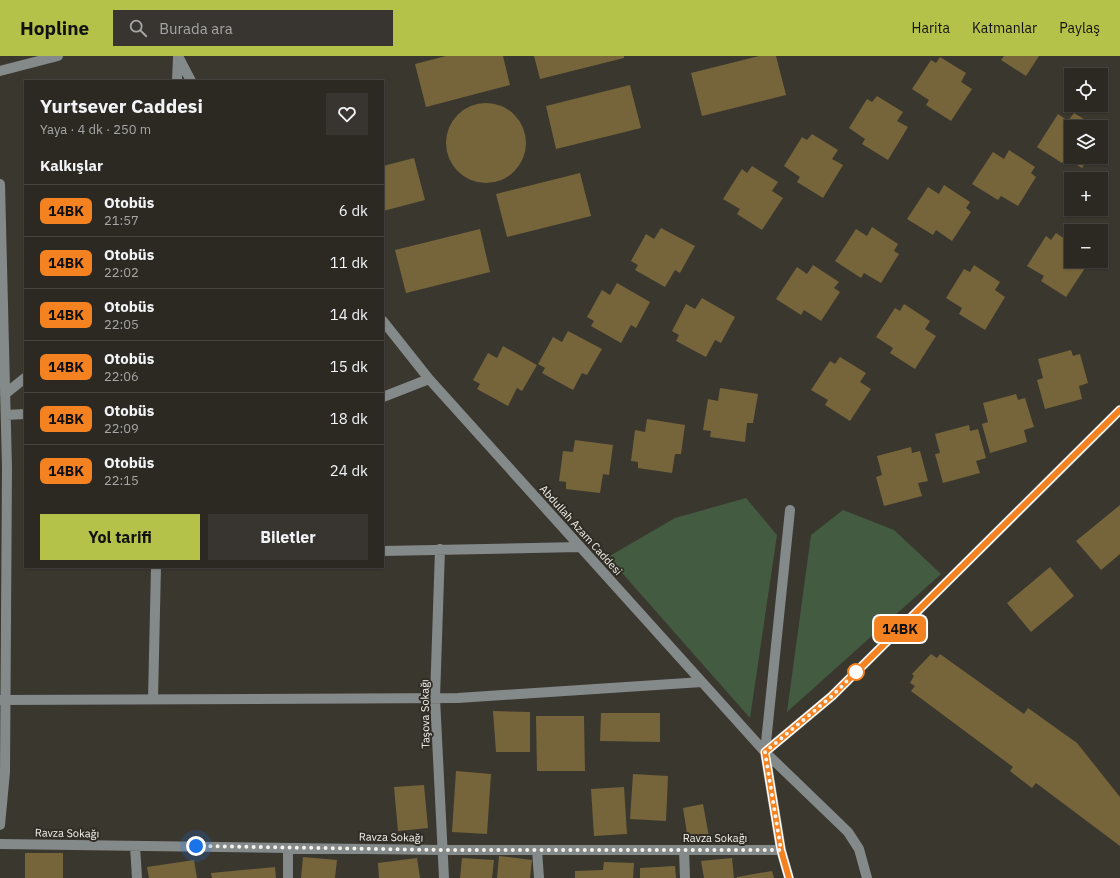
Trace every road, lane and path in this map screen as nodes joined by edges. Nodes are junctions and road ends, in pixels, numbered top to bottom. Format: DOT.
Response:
graph roads {
  1 [pos="58,56"];
  2 [pos="178,56"];
  3 [pos="0,71"];
  4 [pos="177,80"];
  5 [pos="190,80"];
  6 [pos="0,184"];
  7 [pos="384,322"];
  8 [pos="24,379"];
  9 [pos="429,379"];
  10 [pos="5,394"];
  11 [pos="384,397"];
  12 [pos="1120,410"];
  13 [pos="24,414"];
  14 [pos="6,415"];
  15 [pos="790,510"];
  16 [pos="580,547"];
  17 [pos="440,549"];
  18 [pos="384,551"];
  19 [pos="156,568"];
  20 [pos="702,682"];
  21 [pos="435,698"];
  22 [pos="153,699"];
  23 [pos="2,700"];
  24 [pos="765,752"];
  25 [pos="0,825"];
  26 [pos="0,844"];
  27 [pos="135,846"];
  28 [pos="288,848"];
  29 [pos="442,850"];
  30 [pos="537,850"];
  31 [pos="684,850"];
  32 [pos="781,850"];
  33 [pos="137,878"];
  34 [pos="288,878"];
  35 [pos="444,878"];
  36 [pos="539,878"];
  37 [pos="685,878"];
  38 [pos="789,878"];
  39 [pos="867,878"];
  1 -- 3 [label="street"];
  2 -- 4 [label="street"];
  2 -- 5 [label="street"];
  6 -- 10 [label="street"];
  7 -- 9 [label="street, Abdullah Azam Caddesi"];
  8 -- 10 [label="street"];
  9 -- 11 [label="street"];
  9 -- 16 [label="street, Abdullah Azam Caddesi"];
  10 -- 14 [label="street"];
  12 -- 24 [label="street"];
  13 -- 14 [label="street"];
  14 -- 23 [label="street"];
  15 -- 24 [label="street"];
  16 -- 17 [label="street"];
  16 -- 20 [label="street, Abdullah Azam Caddesi"];
  17 -- 18 [label="street"];
  17 -- 21 [label="street, Taşova Sokağı"];
  19 -- 22 [label="street"];
  20 -- 21 [label="street"];
  20 -- 24 [label="street, Abdullah Azam Caddesi"];
  21 -- 22 [label="street"];
  21 -- 29 [label="street, Taşova Sokağı"];
  22 -- 23 [label="street"];
  23 -- 25 [label="street"];
  24 -- 32 [label="street"];
  24 -- 39 [label="street, Abdullah Azam Caddesi"];
  26 -- 27 [label="street, Ravza Sokağı"];
  27 -- 28 [label="street, Ravza Sokağı"];
  27 -- 33 [label="street"];
  28 -- 29 [label="street, Ravza Sokağı"];
  28 -- 34 [label="street"];
  29 -- 30 [label="street, Ravza Sokağı"];
  29 -- 35 [label="street, Taşova Sokağı"];
  30 -- 31 [label="street, Ravza Sokağı"];
  30 -- 36 [label="street"];
  31 -- 32 [label="street, Ravza Sokağı"];
  31 -- 37 [label="street"];
  32 -- 38 [label="street"];
}
